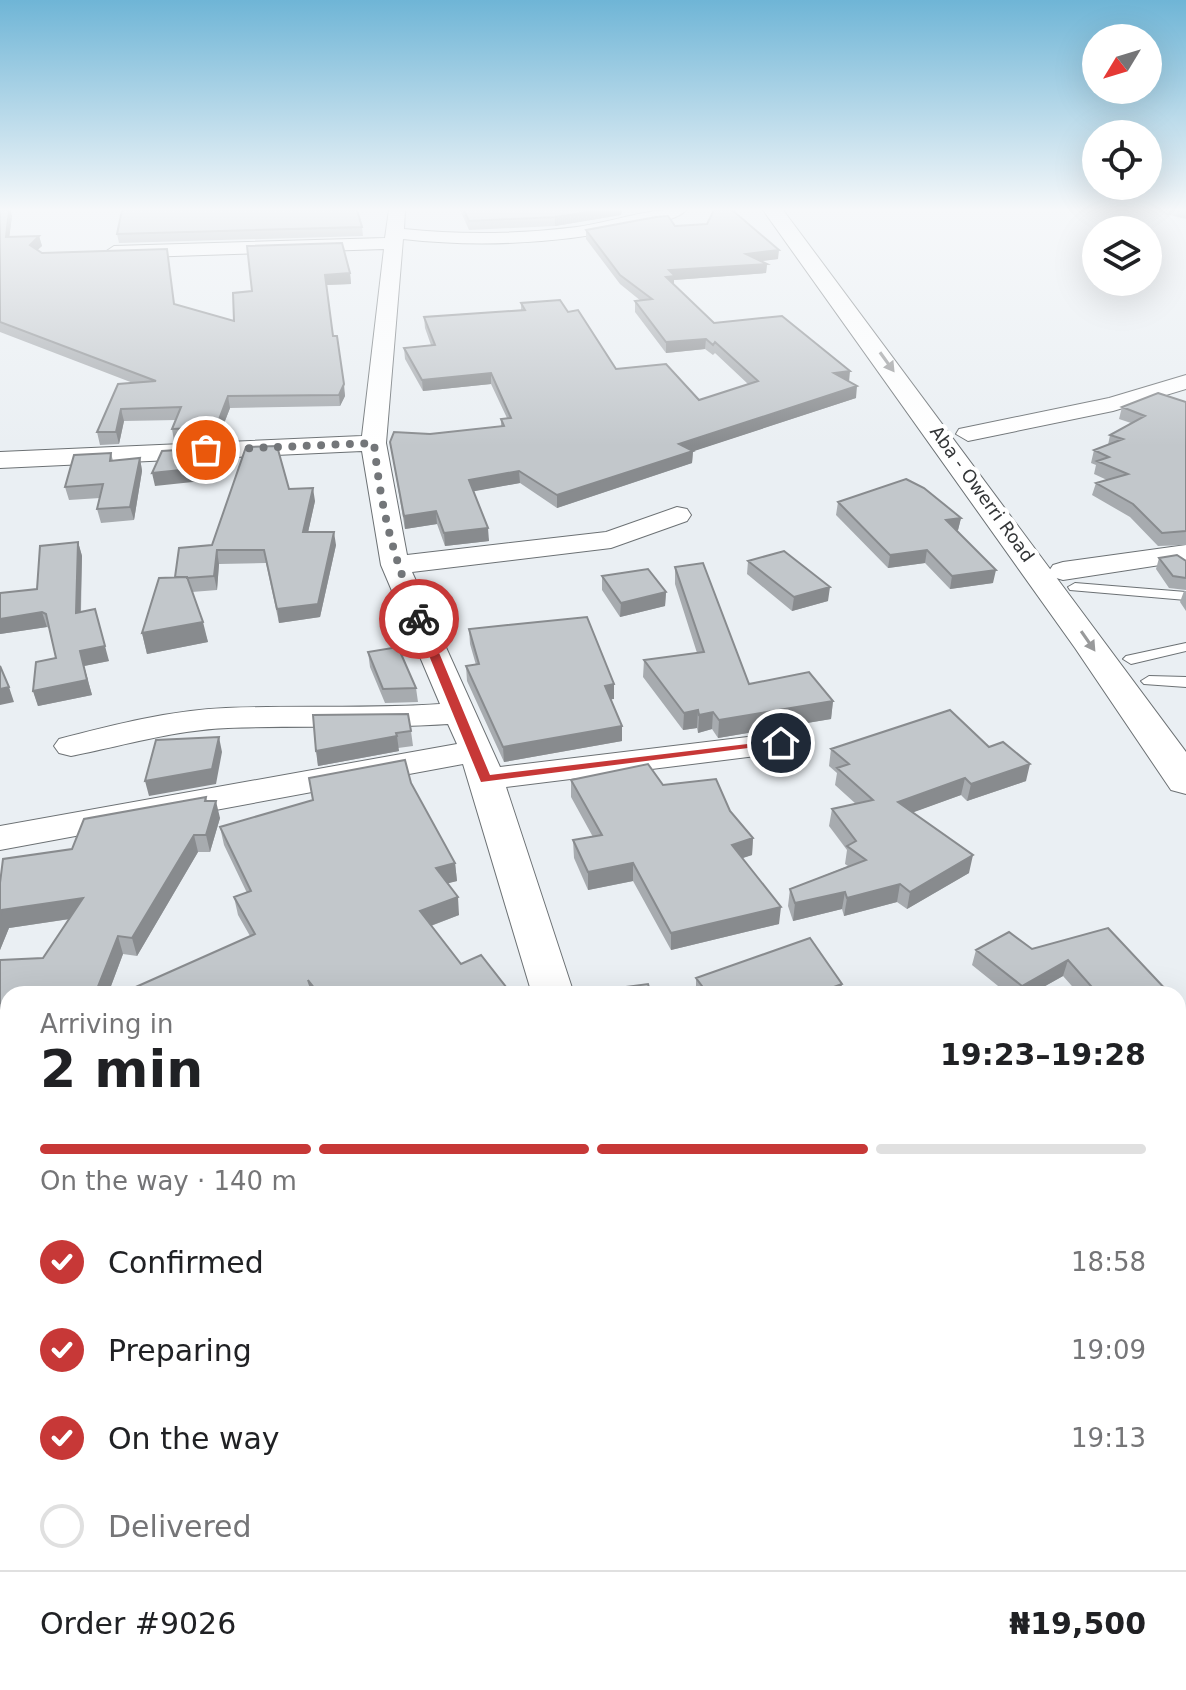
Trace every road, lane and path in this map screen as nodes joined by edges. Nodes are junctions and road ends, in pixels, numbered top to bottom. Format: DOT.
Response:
graph roads {
  1 [pos="388,289"];
  2 [pos="831,289"];
  3 [pos="858,289"];
  4 [pos="1186,382"];
  5 [pos="968,434"];
  6 [pos="374,443"];
  7 [pos="0,460"];
  8 [pos="677,515"];
  9 [pos="1186,553"];
  10 [pos="395,565"];
  11 [pos="1069,579"];
  12 [pos="1186,596"];
  13 [pos="1186,647"];
  14 [pos="1140,670"];
  15 [pos="1186,682"];
  16 [pos="460,713"];
  17 [pos="1177,718"];
  18 [pos="781,743"];
  19 [pos="71,746"];
  20 [pos="481,765"];
  21 [pos="1186,781"];
  22 [pos="0,838"];
  23 [pos="550,986"];
  1 -- 6 [label="street"];
  2 -- 21 [label="highway, Aba - Owerri Road, one-way"];
  3 -- 5 [label="highway, Aba - Owerri Road"];
  4 -- 5 [label="street"];
  5 -- 11 [label="highway, Aba - Owerri Road"];
  6 -- 7 [label="street"];
  6 -- 10 [label="street"];
  8 -- 10 [label="street"];
  9 -- 11 [label="street"];
  10 -- 16 [label="street"];
  11 -- 12 [label="lane"];
  11 -- 14 [label="highway, Aba - Owerri Road"];
  13 -- 14 [label="lane"];
  14 -- 15 [label="lane"];
  14 -- 17 [label="highway, Aba - Owerri Road"];
  16 -- 19 [label="street"];
  16 -- 20 [label="street"];
  18 -- 20 [label="street"];
  20 -- 22 [label="street"];
  20 -- 23 [label="street"];
}
